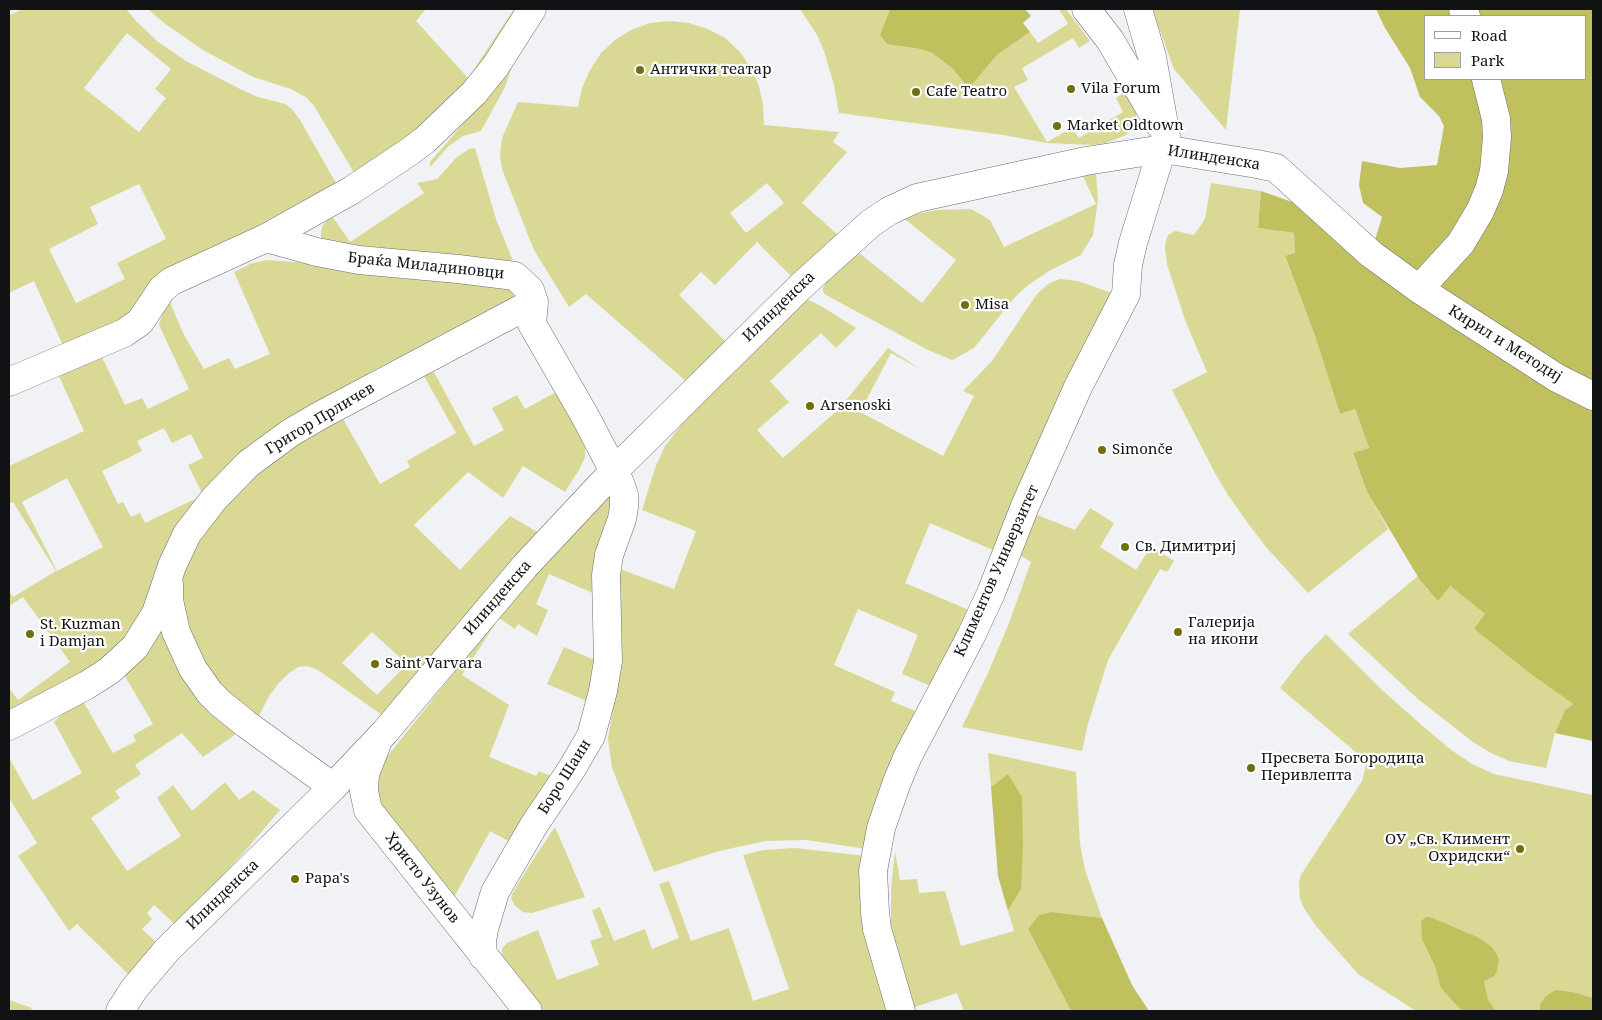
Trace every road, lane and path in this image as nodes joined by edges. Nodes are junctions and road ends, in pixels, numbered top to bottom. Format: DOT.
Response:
graph roads {
  1 [pos="532,9"];
  2 [pos="1086,9"];
  3 [pos="1138,9"];
  4 [pos="1486,80"];
  5 [pos="1164,142"];
  6 [pos="266,238"];
  7 [pos="1419,289"];
  8 [pos="534,302"];
  9 [pos="9,382"];
  10 [pos="1593,396"];
  11 [pos="614,471"];
  12 [pos="172,566"];
  13 [pos="9,726"];
  14 [pos="385,732"];
  15 [pos="333,787"];
  16 [pos="483,956"];
  17 [pos="120,1011"];
  18 [pos="528,1011"];
  19 [pos="901,1011"];
  1 -- 6 [label="street"];
  2 -- 5 [label="street"];
  3 -- 5 [label="street"];
  4 -- 7 [label="street"];
  5 -- 7 [label="street, Илинденска"];
  5 -- 11 [label="street, Илинденска"];
  5 -- 19 [label="street, Климентов Универзитет"];
  6 -- 8 [label="street, Браќа Миладиновци"];
  6 -- 9 [label="street"];
  7 -- 10 [label="street, Кирил и Методиј"];
  8 -- 11 [label="street"];
  8 -- 12 [label="street, Григор Прличев"];
  11 -- 14 [label="street, Илинденска"];
  11 -- 16 [label="street, Боро Шаин"];
  12 -- 13 [label="street, Григор Прличев"];
  12 -- 15 [label="street"];
  14 -- 15 [label="street, Илинденска"];
  14 -- 16 [label="street, Христо Узунов"];
  15 -- 17 [label="street, Илинденска"];
  16 -- 18 [label="street, Христо Узунов"];
}
